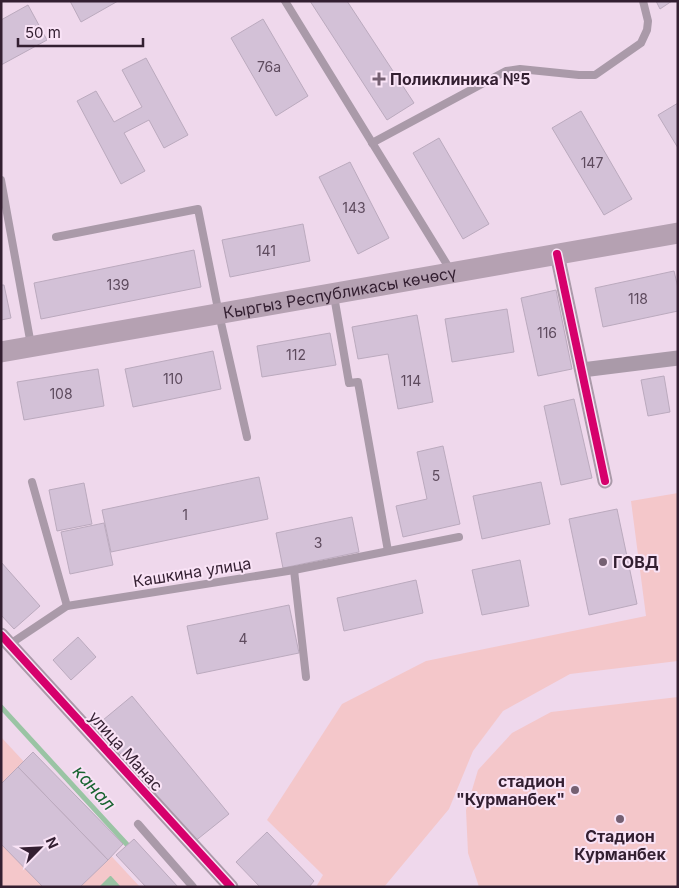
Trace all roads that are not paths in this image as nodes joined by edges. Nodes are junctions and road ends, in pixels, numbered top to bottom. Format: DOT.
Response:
graph roads {
  1 [pos="285,1"];
  2 [pos="643,1"];
  3 [pos="372,142"];
  4 [pos="1,180"];
  5 [pos="678,233"];
  6 [pos="56,237"];
  7 [pos="557,254"];
  8 [pos="452,273"];
  9 [pos="334,294"];
  10 [pos="219,314"];
  11 [pos="31,347"];
  12 [pos="1,352"];
  13 [pos="678,358"];
  14 [pos="582,370"];
  15 [pos="247,437"];
  16 [pos="605,481"];
  17 [pos="32,482"];
  18 [pos="459,537"];
  19 [pos="388,551"];
  20 [pos="294,570"];
  21 [pos="67,606"];
  22 [pos="6,639"];
  23 [pos="306,677"];
  24 [pos="138,824"];
  25 [pos="194,887"];
  26 [pos="231,887"];
  1 -- 3 [label="lane"];
  2 -- 3 [label="lane"];
  3 -- 8 [label="lane"];
  4 -- 11 [label="lane"];
  5 -- 7 [label="main road, Кыргыз Республикасы көчөсү"];
  6 -- 10 [label="lane"];
  7 -- 8 [label="main road, Кыргыз Республикасы көчөсү"];
  7 -- 14 [label="street"];
  8 -- 9 [label="main road, Кыргыз Республикасы көчөсү"];
  9 -- 10 [label="main road, Кыргыз Республикасы көчөсү"];
  9 -- 19 [label="lane"];
  10 -- 11 [label="main road, Кыргыз Республикасы көчөсү"];
  10 -- 15 [label="lane"];
  11 -- 12 [label="main road, Кыргыз Республикасы көчөсү"];
  13 -- 14 [label="street"];
  14 -- 16 [label="street"];
  17 -- 21 [label="lane"];
  18 -- 19 [label="lane, Кашкина улица"];
  19 -- 20 [label="lane, Кашкина улица"];
  20 -- 21 [label="lane, Кашкина улица"];
  20 -- 23 [label="lane"];
  21 -- 22 [label="lane, Кашкина улица"];
  22 -- 26 [label="street, улица Манас"];
  24 -- 25 [label="lane"];
}
